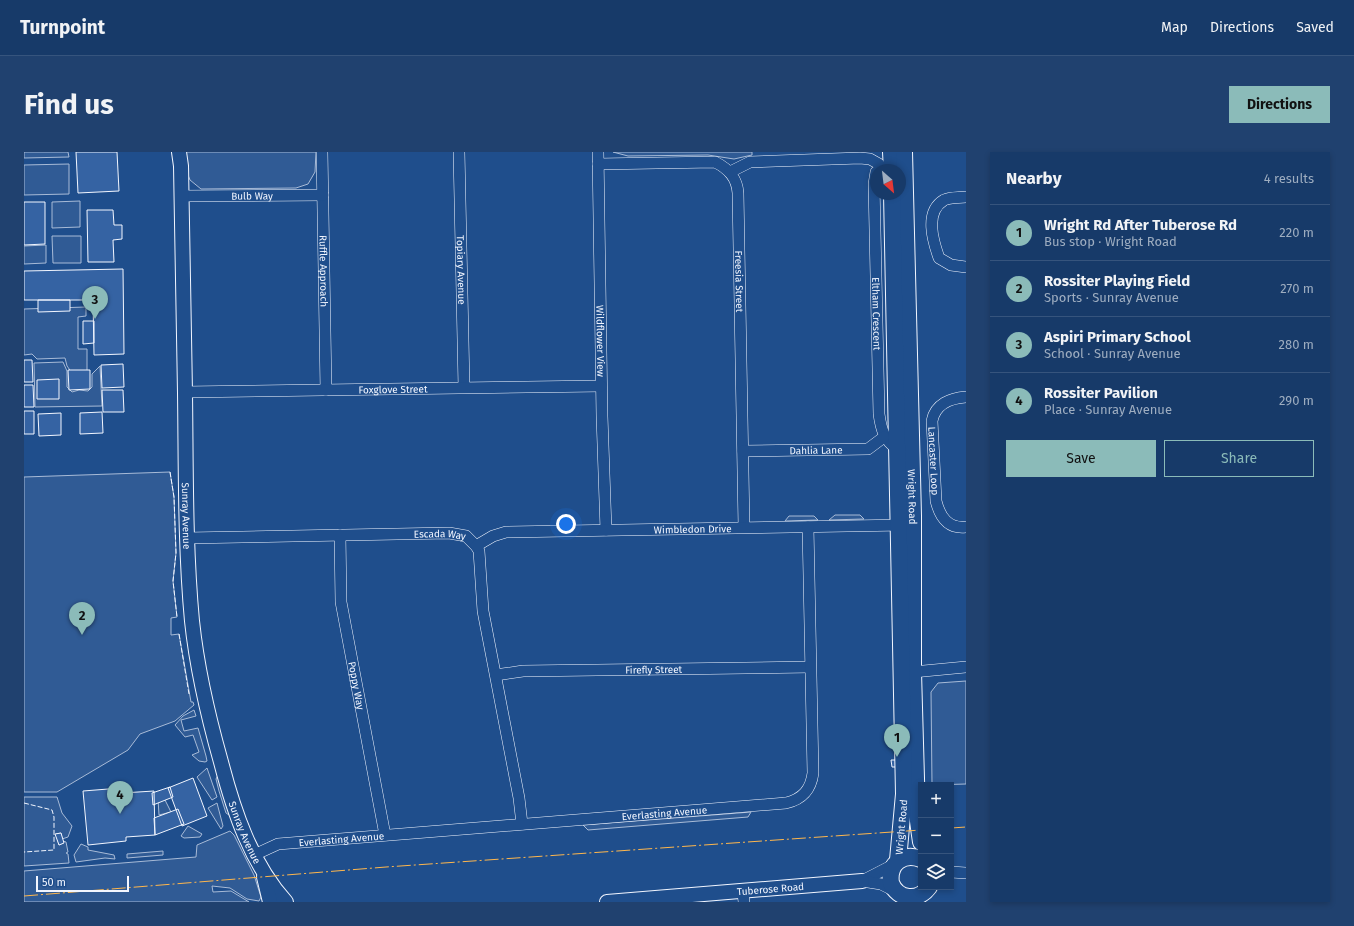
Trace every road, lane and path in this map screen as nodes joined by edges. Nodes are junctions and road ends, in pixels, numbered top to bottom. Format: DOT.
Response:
graph roads {
  1 [pos="179,152"];
  2 [pos="322,152"];
  3 [pos="459,152"];
  4 [pos="598,152"];
  5 [pos="891,152"];
  6 [pos="904,152"];
  7 [pos="598,164"];
  8 [pos="876,164"];
  9 [pos="884,164"];
  10 [pos="730,172"];
  11 [pos="323,195"];
  12 [pos="181,196"];
  13 [pos="966,197"];
  14 [pos="874,200"];
  15 [pos="892,200"];
  16 [pos="966,267"];
  17 [pos="602,386"];
  18 [pos="464,387"];
  19 [pos="326,390"];
  20 [pos="185,392"];
  21 [pos="966,397"];
  22 [pos="884,437"];
  23 [pos="897,449"];
  24 [pos="743,451"];
  25 [pos="906,525"];
  26 [pos="744,527"];
  27 [pos="808,527"];
  28 [pos="966,527"];
  29 [pos="606,530"];
  30 [pos="340,535"];
  31 [pos="187,538"];
  32 [pos="476,546"];
  33 [pos="810,667"];
  34 [pos="966,667"];
  35 [pos="913,672"];
  36 [pos="496,675"];
  37 [pos="918,821"];
  38 [pos="522,824"];
  39 [pos="385,835"];
  40 [pos="254,855"];
  41 [pos="918,858"];
  42 [pos="897,862"];
  43 [pos="262,869"];
  44 [pos="862,881"];
  45 [pos="928,891"];
  46 [pos="898,896"];
  47 [pos="744,897"];
  48 [pos="270,902"];
  49 [pos="286,902"];
  50 [pos="607,902"];
  1 -- 12 [label="street, Sunray Avenue"];
  2 -- 11 [label="street, Ruffle Approach"];
  3 -- 18 [label="street, Topiary Avenue"];
  4 -- 7 [label="street, Wildflower View"];
  5 -- 9 [label="main road"];
  6 -- 25 [label="main road, Wright Road"];
  7 -- 10 [label="street"];
  7 -- 17 [label="street, Wildflower View"];
  8 -- 10 [label="street"];
  10 -- 24 [label="street, Freesia Street"];
  11 -- 12 [label="street, Bulb Way"];
  11 -- 19 [label="street, Ruffle Approach"];
  12 -- 20 [label="street, Sunray Avenue"];
  13 -- 16 [label="street"];
  14 -- 22 [label="street, Eltham Crescent"];
  15 -- 23 [label="main road, Wright Road"];
  17 -- 18 [label="street, Foxglove Street"];
  17 -- 29 [label="street, Wildflower View"];
  18 -- 19 [label="street, Foxglove Street"];
  19 -- 20 [label="street, Foxglove Street"];
  20 -- 31 [label="street, Sunray Avenue"];
  21 -- 28 [label="street, Lancaster Loop"];
  22 -- 23 [label="street"];
  22 -- 24 [label="street, Dahlia Lane"];
  23 -- 25 [label="main road, Wright Road"];
  24 -- 26 [label="street, Freesia Street"];
  25 -- 27 [label="street, Wimbledon Drive"];
  25 -- 35 [label="main road, Wright Road"];
  25 -- 42 [label="main road, Wright Road"];
  26 -- 27 [label="street, Wimbledon Drive"];
  26 -- 29 [label="street, Wimbledon Drive"];
  27 -- 33 [label="street, Everlasting Avenue"];
  29 -- 32 [label="street, Wimbledon Drive"];
  30 -- 31 [label="street, Escada Way"];
  30 -- 32 [label="street, Escada Way"];
  30 -- 39 [label="street, Poppy Way"];
  31 -- 40 [label="street, Sunray Avenue"];
  32 -- 36 [label="street, Escada Way"];
  33 -- 36 [label="street, Firefly Street"];
  33 -- 38 [label="street, Everlasting Avenue"];
  34 -- 35 [label="street"];
  35 -- 37 [label="main road, Wright Road"];
  36 -- 38 [label="street, Escada Way"];
  38 -- 39 [label="street, Everlasting Avenue"];
  39 -- 40 [label="street, Everlasting Avenue"];
  40 -- 43 [label="street, Sunray Avenue"];
  41 -- 42 [label="main road"];
  42 -- 44 [label="street, Tuberose Road"];
  42 -- 46 [label="main road, Wright Road"];
  43 -- 48 [label="street, Sunray Avenue"];
  43 -- 49 [label="street, Sunray Avenue"];
  44 -- 46 [label="street, Tuberose Road"];
  44 -- 47 [label="street, Tuberose Road"];
  45 -- 46 [label="main road"];
  47 -- 50 [label="street, Tuberose Road"];
}
